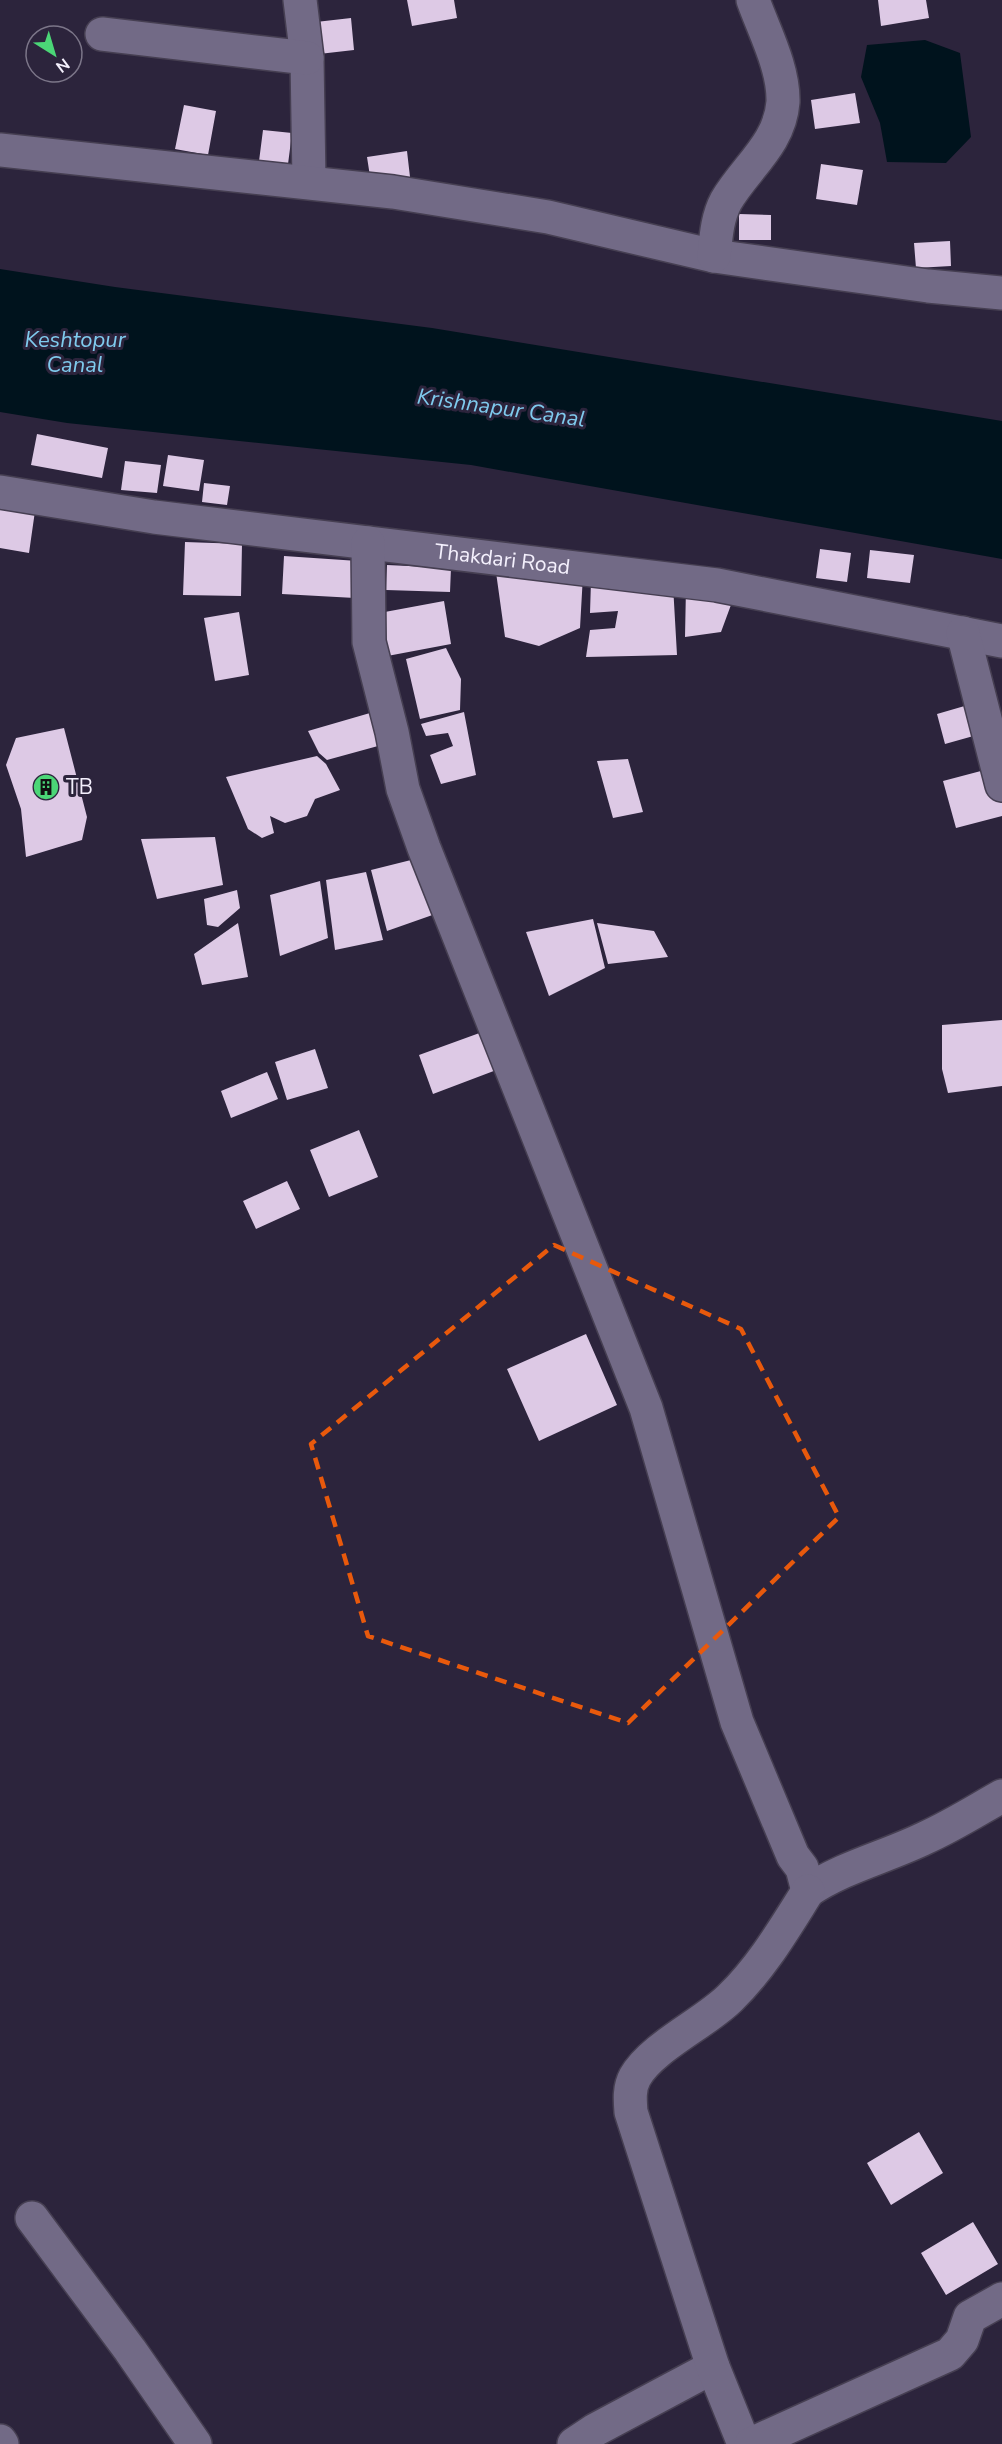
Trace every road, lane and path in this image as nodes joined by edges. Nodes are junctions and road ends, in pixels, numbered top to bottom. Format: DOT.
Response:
graph roads {
  1 [pos="300,0"];
  2 [pos="753,0"];
  3 [pos="102,34"];
  4 [pos="307,58"];
  5 [pos="0,150"];
  6 [pos="309,182"];
  7 [pos="714,256"];
  8 [pos="1002,293"];
  9 [pos="0,492"];
  10 [pos="368,543"];
  11 [pos="963,633"];
  12 [pos="1002,641"];
  13 [pos="1002,785"];
  14 [pos="1002,1796"];
  15 [pos="808,1891"];
  16 [pos="33,2218"];
  17 [pos="1002,2300"];
  18 [pos="713,2367"];
  19 [pos="195,2444"];
  20 [pos="574,2444"];
  21 [pos="744,2444"];
  22 [pos="751,2444"];
  1 -- 4 [label="street"];
  2 -- 7 [label="street"];
  3 -- 4 [label="street"];
  4 -- 6 [label="street"];
  5 -- 6 [label="street"];
  6 -- 7 [label="street"];
  7 -- 8 [label="street"];
  9 -- 10 [label="street, Thakdari Road"];
  10 -- 11 [label="street, Thakdari Road"];
  10 -- 15 [label="street"];
  11 -- 12 [label="street, Thakdari Road"];
  11 -- 13 [label="street"];
  14 -- 15 [label="street"];
  15 -- 18 [label="street"];
  16 -- 19 [label="street"];
  17 -- 22 [label="street"];
  18 -- 20 [label="street"];
  18 -- 21 [label="street"];
}
